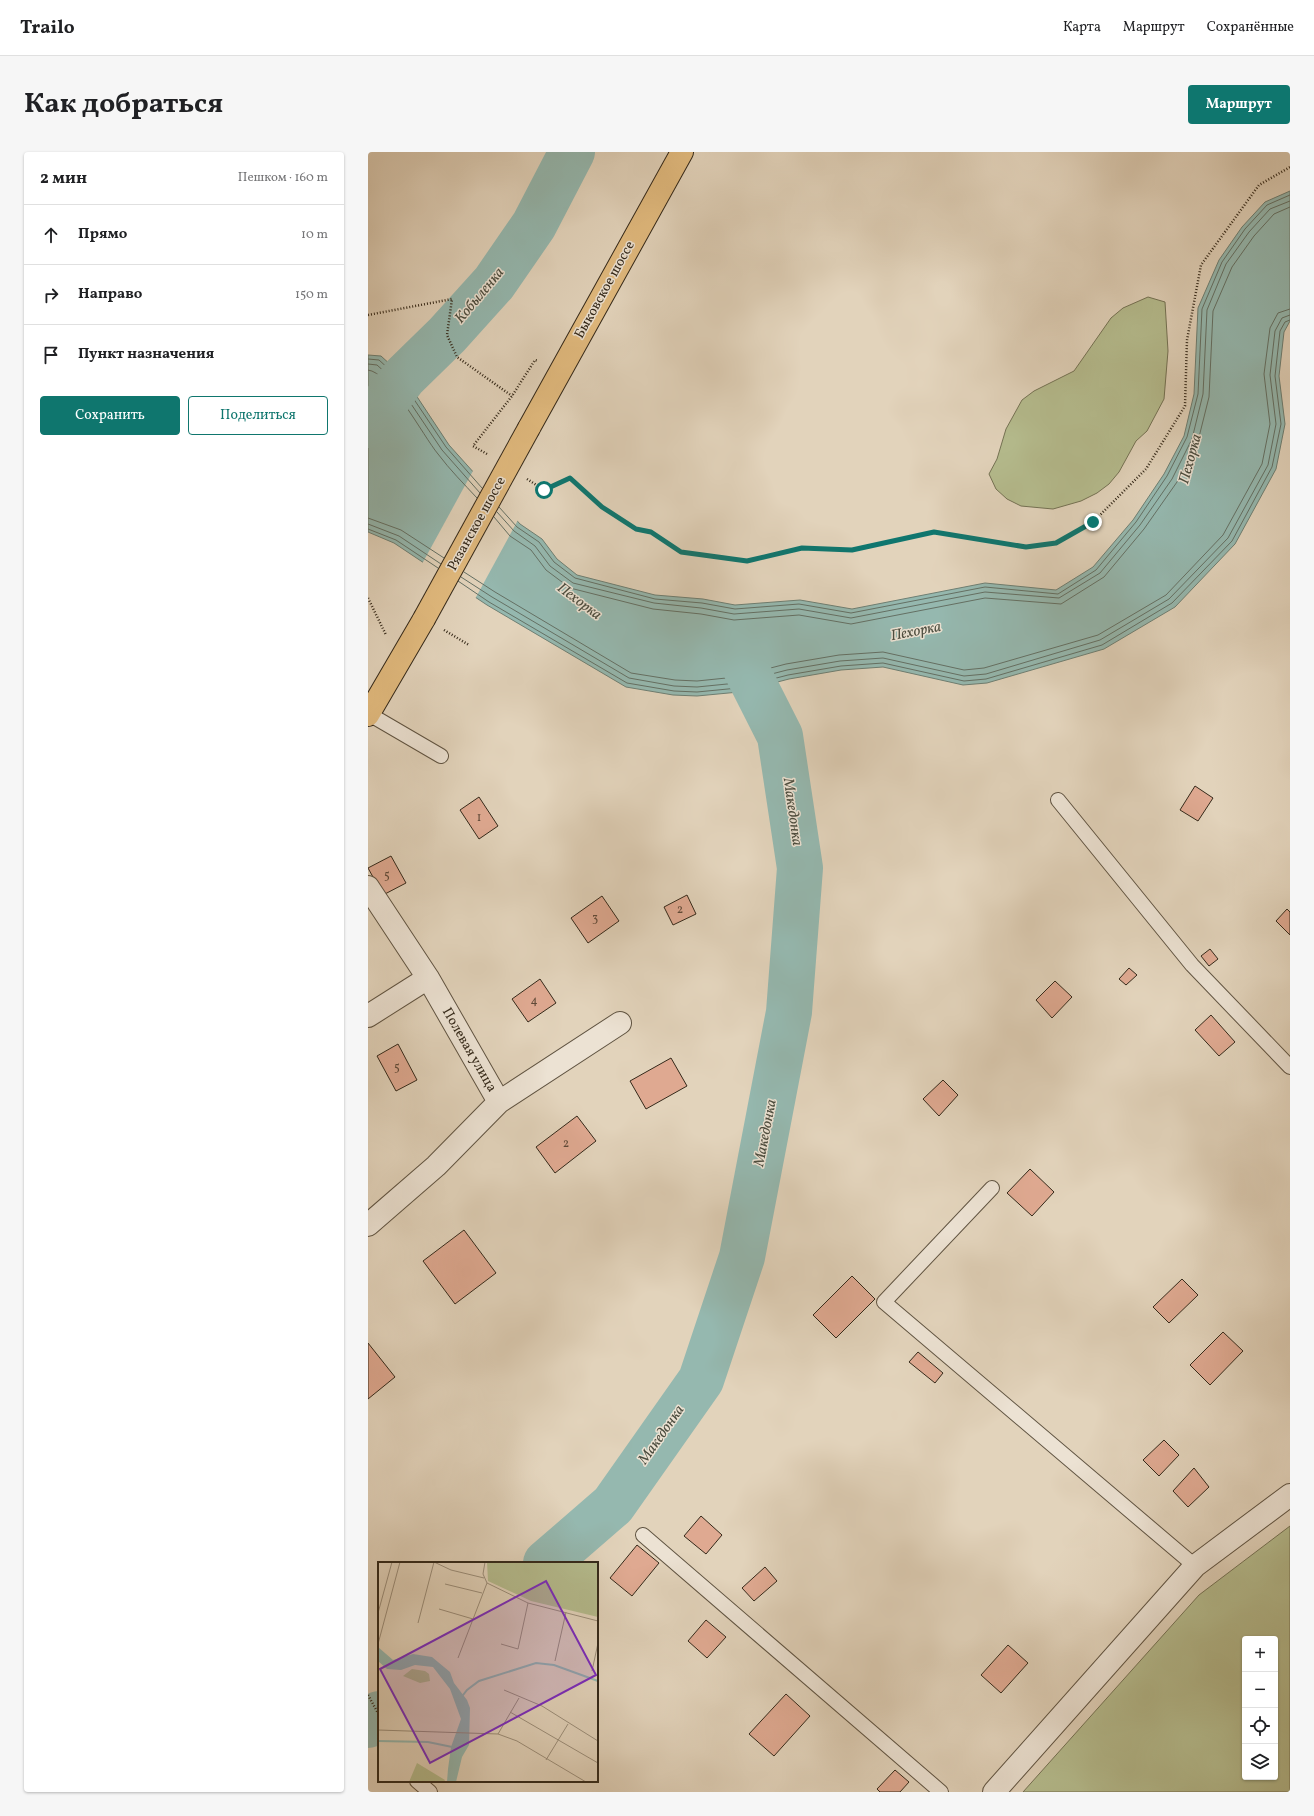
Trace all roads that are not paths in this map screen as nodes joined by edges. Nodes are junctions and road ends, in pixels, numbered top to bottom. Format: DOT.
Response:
graph roads {
  1 [pos="682,152"];
  2 [pos="529,428"];
  3 [pos="368,714"];
  4 [pos="441,756"];
  5 [pos="1058,800"];
  6 [pos="368,887"];
  7 [pos="428,978"];
  8 [pos="368,1016"];
  9 [pos="620,1023"];
  10 [pos="1290,1067"];
  11 [pos="500,1102"];
  12 [pos="992,1188"];
  13 [pos="368,1225"];
  14 [pos="1290,1495"];
  15 [pos="642,1535"];
  16 [pos="1195,1566"];
  17 [pos="418,1782"];
  18 [pos="430,1792"];
  19 [pos="942,1792"];
  20 [pos="994,1792"];
  1 -- 2 [label="main road, Быковское шоссе"];
  2 -- 3 [label="main road, Рязанское шоссе, bridge"];
  3 -- 4 [label="lane"];
  5 -- 10 [label="lane"];
  6 -- 7 [label="street, Полевая улица"];
  7 -- 8 [label="street"];
  7 -- 11 [label="street, Полевая улица"];
  9 -- 11 [label="street"];
  11 -- 13 [label="street, Полевая улица"];
  12 -- 16 [label="lane"];
  14 -- 16 [label="street"];
  15 -- 19 [label="lane"];
  16 -- 20 [label="street"];
  17 -- 18 [label="lane"];
}
